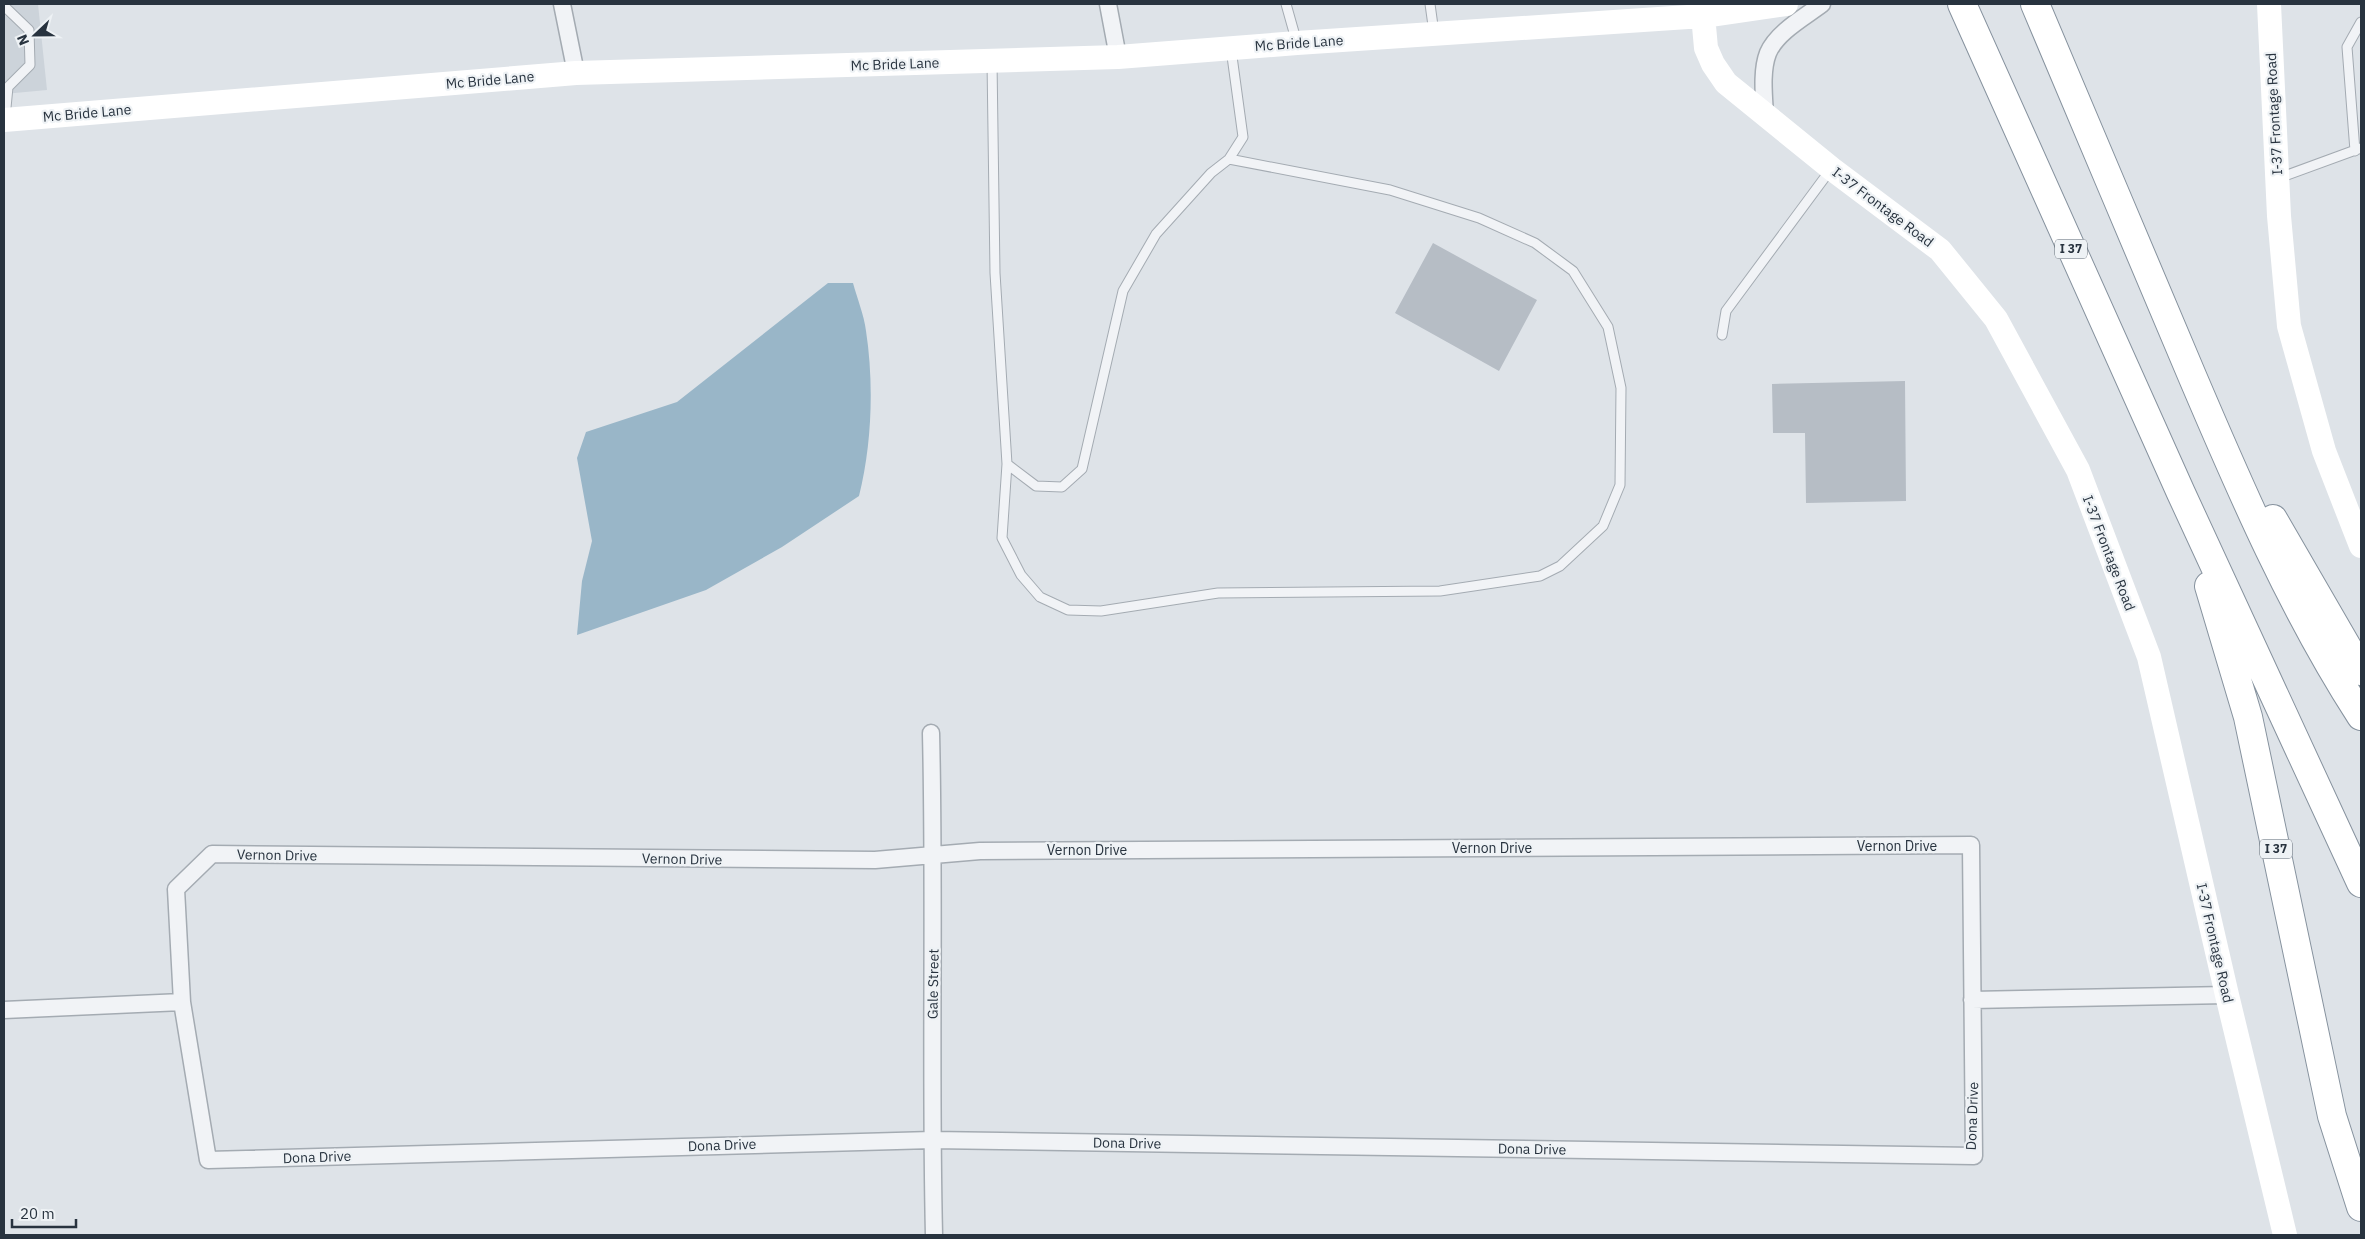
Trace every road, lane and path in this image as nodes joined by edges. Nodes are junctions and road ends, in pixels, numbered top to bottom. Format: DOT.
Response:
graph roads {
  1 [pos="562,4"];
  2 [pos="1108,4"];
  3 [pos="1286,4"];
  4 [pos="1430,4"];
  5 [pos="1786,4"];
  6 [pos="1822,4"];
  7 [pos="1962,4"];
  8 [pos="2035,4"];
  9 [pos="2269,4"];
  10 [pos="4,6"];
  11 [pos="1702,10"];
  12 [pos="2361,22"];
  13 [pos="1434,34"];
  14 [pos="1297,43"];
  15 [pos="1231,48"];
  16 [pos="1118,57"];
  17 [pos="992,61"];
  18 [pos="576,73"];
  19 [pos="1765,115"];
  20 [pos="4,120"];
  21 [pos="2358,150"];
  22 [pos="1229,159"];
  23 [pos="1832,169"];
  24 [pos="2277,179"];
  25 [pos="1722,335"];
  26 [pos="1007,464"];
  27 [pos="2234,475"];
  28 [pos="2181,494"];
  29 [pos="2360,544"];
  30 [pos="2361,671"];
  31 [pos="2361,716"];
  32 [pos="931,733"];
  33 [pos="934,854"];
  34 [pos="2361,883"];
  35 [pos="2227,995"];
  36 [pos="1972,1000"];
  37 [pos="182,1002"];
  38 [pos="4,1010"];
  39 [pos="932,1140"];
  40 [pos="2361,1207"];
  41 [pos="934,1235"];
  42 [pos="2285,1235"];
  1 -- 18 [label="street"];
  2 -- 16 [label="street"];
  3 -- 14 [label="lane"];
  4 -- 13 [label="lane"];
  5 -- 11 [label="main road, Mc Bride Lane"];
  6 -- 19 [label="street"];
  7 -- 28 [label="highway, I 37"];
  8 -- 27 [label="highway"];
  9 -- 24 [label="main road, I-37 Frontage Road"];
  10 -- 20 [label="lane"];
  11 -- 13 [label="main road, Mc Bride Lane"];
  11 -- 19 [label="main road, I-37 Frontage Road"];
  12 -- 21 [label="lane"];
  13 -- 14 [label="main road, Mc Bride Lane"];
  14 -- 15 [label="main road, Mc Bride Lane"];
  15 -- 16 [label="main road, Mc Bride Lane"];
  15 -- 22 [label="lane"];
  16 -- 17 [label="main road, Mc Bride Lane"];
  17 -- 18 [label="main road, Mc Bride Lane"];
  17 -- 26 [label="lane"];
  18 -- 20 [label="main road, Mc Bride Lane"];
  19 -- 23 [label="main road, I-37 Frontage Road"];
  21 -- 24 [label="lane"];
  22 -- 26 [label="lane"];
  22 -- 26 [label="lane"];
  23 -- 25 [label="lane"];
  23 -- 35 [label="main road, I-37 Frontage Road"];
  24 -- 29 [label="main road, I-37 Frontage Road"];
  27 -- 30 [label="highway"];
  27 -- 31 [label="highway"];
  28 -- 34 [label="highway"];
  28 -- 40 [label="highway, I 37"];
  32 -- 33 [label="street, Gale Street"];
  33 -- 36 [label="street, Vernon Drive"];
  33 -- 37 [label="street, Vernon Drive"];
  33 -- 39 [label="street, Gale Street"];
  35 -- 36 [label="street"];
  35 -- 42 [label="main road, I-37 Frontage Road"];
  36 -- 39 [label="street, Dona Drive"];
  37 -- 38 [label="street"];
  37 -- 39 [label="street, Dona Drive"];
  39 -- 41 [label="street, Gale Street"];
}
